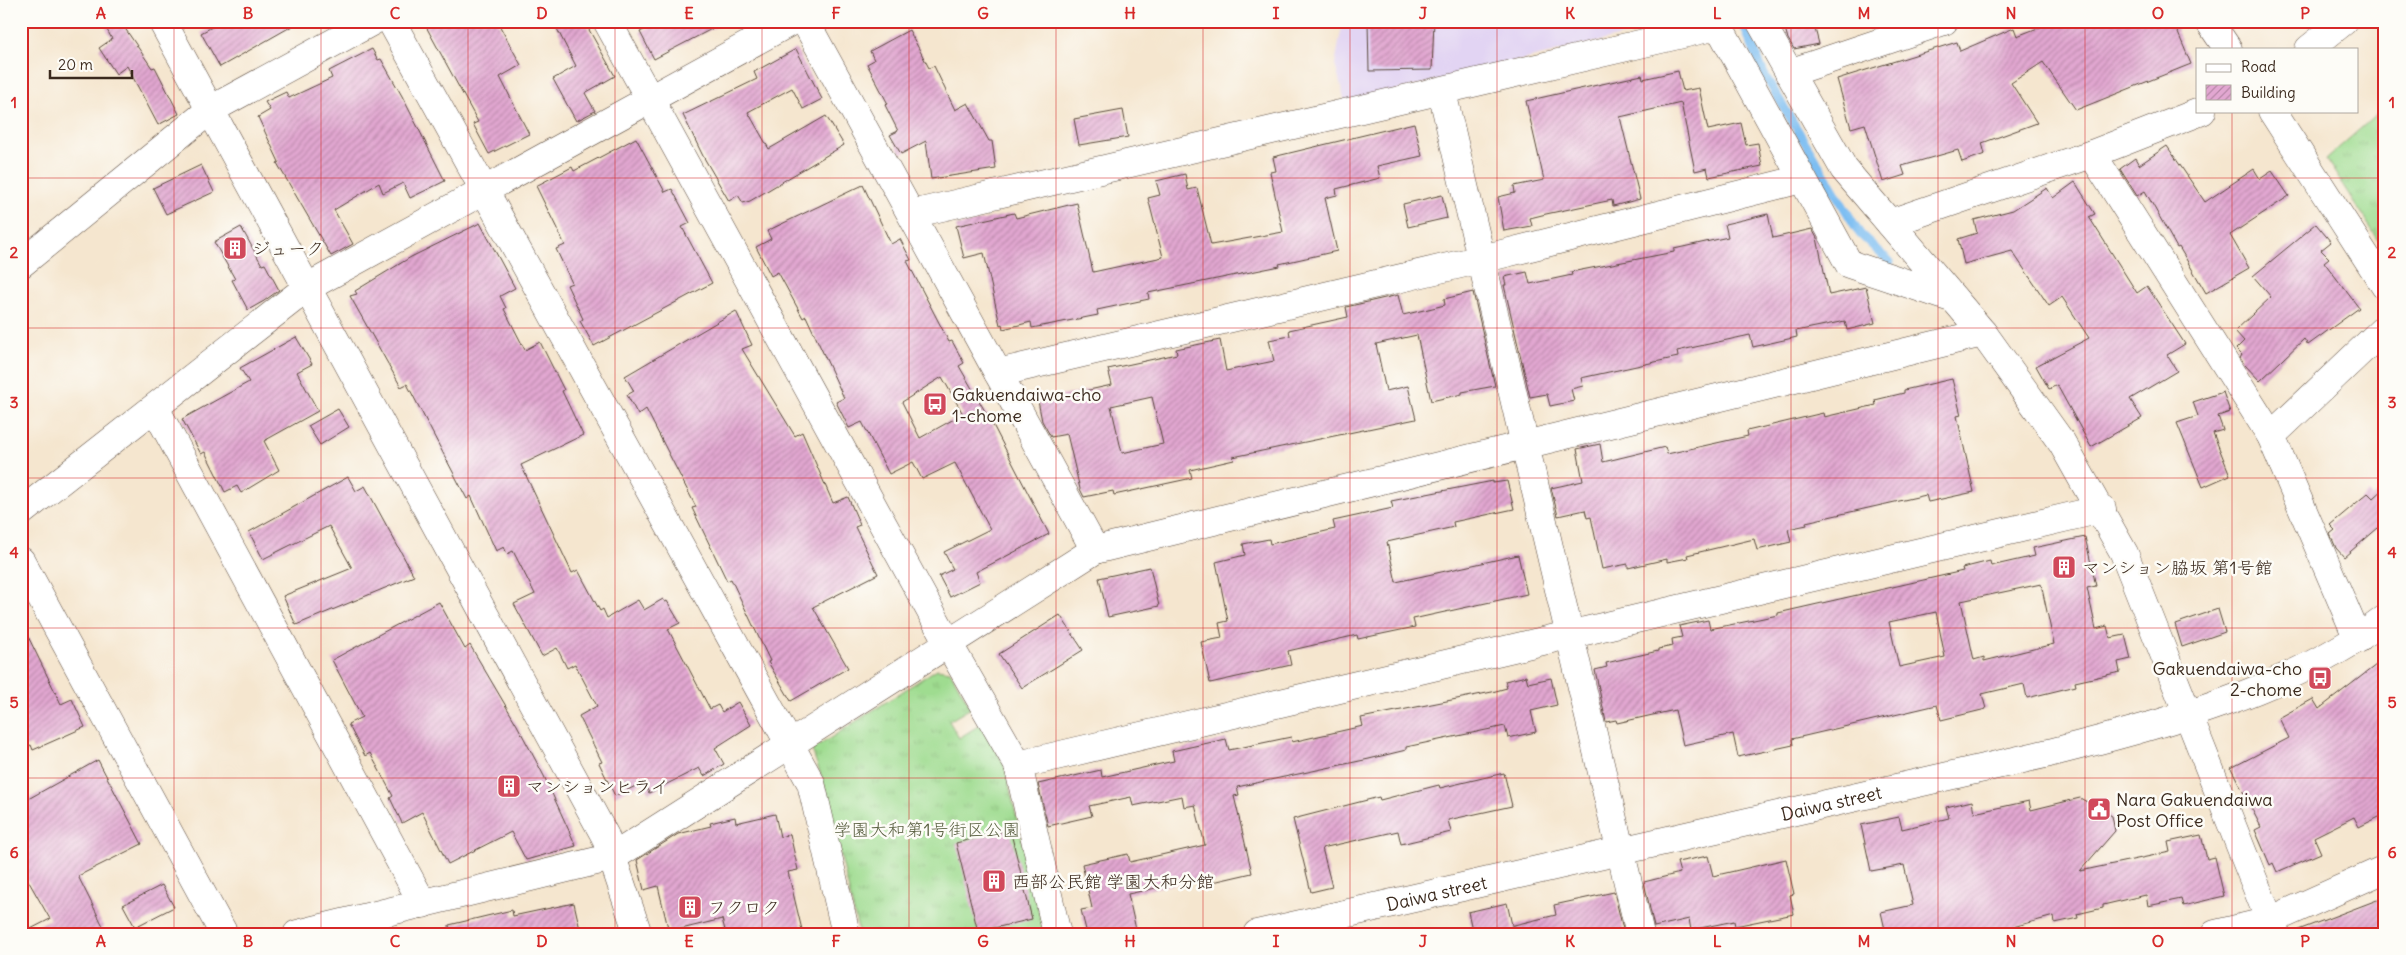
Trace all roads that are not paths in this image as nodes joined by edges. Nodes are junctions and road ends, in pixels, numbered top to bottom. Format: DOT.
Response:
graph roads {
  1 [pos="162,21"];
  2 [pos="373,21"];
  3 [pos="391,21"];
  4 [pos="607,21"];
  5 [pos="792,21"];
  6 [pos="805,21"];
  7 [pos="1760,21"];
  8 [pos="1944,21"];
  9 [pos="2209,21"];
  10 [pos="2344,21"];
  11 [pos="1716,24"];
  12 [pos="2227,48"];
  13 [pos="2310,48"];
  14 [pos="1789,73"];
  15 [pos="1442,92"];
  16 [pos="649,98"];
  17 [pos="210,110"];
  18 [pos="2199,112"];
  19 [pos="2273,112"];
  20 [pos="2092,154"];
  21 [pos="1802,179"];
  22 [pos="485,189"];
  23 [pos="912,214"];
  24 [pos="1890,223"];
  25 [pos="1482,260"];
  26 [pos="21,264"];
  27 [pos="2385,286"];
  28 [pos="308,287"];
  29 [pos="1954,299"];
  30 [pos="2385,328"];
  31 [pos="1983,333"];
  32 [pos="998,373"];
  33 [pos="155,408"];
  34 [pos="2272,436"];
  35 [pos="1526,446"];
  36 [pos="2102,510"];
  37 [pos="21,512"];
  38 [pos="1095,550"];
  39 [pos="21,561"];
  40 [pos="2385,619"];
  41 [pos="1570,636"];
  42 [pos="2358,639"];
  43 [pos="948,643"];
  44 [pos="2188,714"];
  45 [pos="790,746"];
  46 [pos="1018,765"];
  47 [pos="1621,850"];
  48 [pos="613,857"];
  49 [pos="2385,869"];
  50 [pos="423,904"];
  51 [pos="2272,928"];
  52 [pos="224,934"];
  53 [pos="297,934"];
  54 [pos="638,934"];
  55 [pos="846,934"];
  56 [pos="1057,934"];
  57 [pos="1257,934"];
  58 [pos="1640,934"];
  59 [pos="2215,934"];
  1 -- 17 [label="street"];
  2 -- 17 [label="street"];
  3 -- 22 [label="street"];
  4 -- 16 [label="street"];
  5 -- 16 [label="street"];
  6 -- 23 [label="street"];
  7 -- 14 [label="street"];
  8 -- 14 [label="street"];
  9 -- 12 [label="street"];
  10 -- 13 [label="street"];
  11 -- 15 [label="street"];
  11 -- 21 [label="street"];
  14 -- 24 [label="street"];
  15 -- 23 [label="street"];
  15 -- 25 [label="street"];
  16 -- 22 [label="street"];
  16 -- 43 [label="street"];
  17 -- 26 [label="street"];
  17 -- 28 [label="street"];
  18 -- 20 [label="street"];
  19 -- 27 [label="street"];
  20 -- 24 [label="street"];
  20 -- 34 [label="street"];
  21 -- 25 [label="street"];
  21 -- 29 [label="street"];
  22 -- 28 [label="street"];
  22 -- 45 [label="street"];
  23 -- 32 [label="street"];
  24 -- 29 [label="street"];
  25 -- 32 [label="street"];
  25 -- 35 [label="street"];
  28 -- 33 [label="street"];
  28 -- 48 [label="street"];
  29 -- 31 [label="street"];
  30 -- 34 [label="street"];
  31 -- 35 [label="street"];
  31 -- 36 [label="street"];
  32 -- 38 [label="street"];
  33 -- 37 [label="street"];
  33 -- 50 [label="street"];
  34 -- 42 [label="street"];
  35 -- 38 [label="street"];
  35 -- 41 [label="street"];
  36 -- 41 [label="street"];
  36 -- 44 [label="street"];
  38 -- 43 [label="street"];
  39 -- 52 [label="street"];
  40 -- 42 [label="street, Daiwa street"];
  41 -- 46 [label="street"];
  41 -- 47 [label="street"];
  42 -- 44 [label="street, Daiwa street"];
  43 -- 45 [label="street"];
  43 -- 46 [label="street"];
  44 -- 47 [label="street, Daiwa street"];
  44 -- 51 [label="street"];
  45 -- 48 [label="street"];
  45 -- 55 [label="street"];
  46 -- 56 [label="street"];
  47 -- 57 [label="street, Daiwa street"];
  47 -- 58 [label="street"];
  48 -- 50 [label="street"];
  48 -- 54 [label="street"];
  49 -- 51 [label="street"];
  50 -- 53 [label="street"];
  51 -- 59 [label="street"];
}
